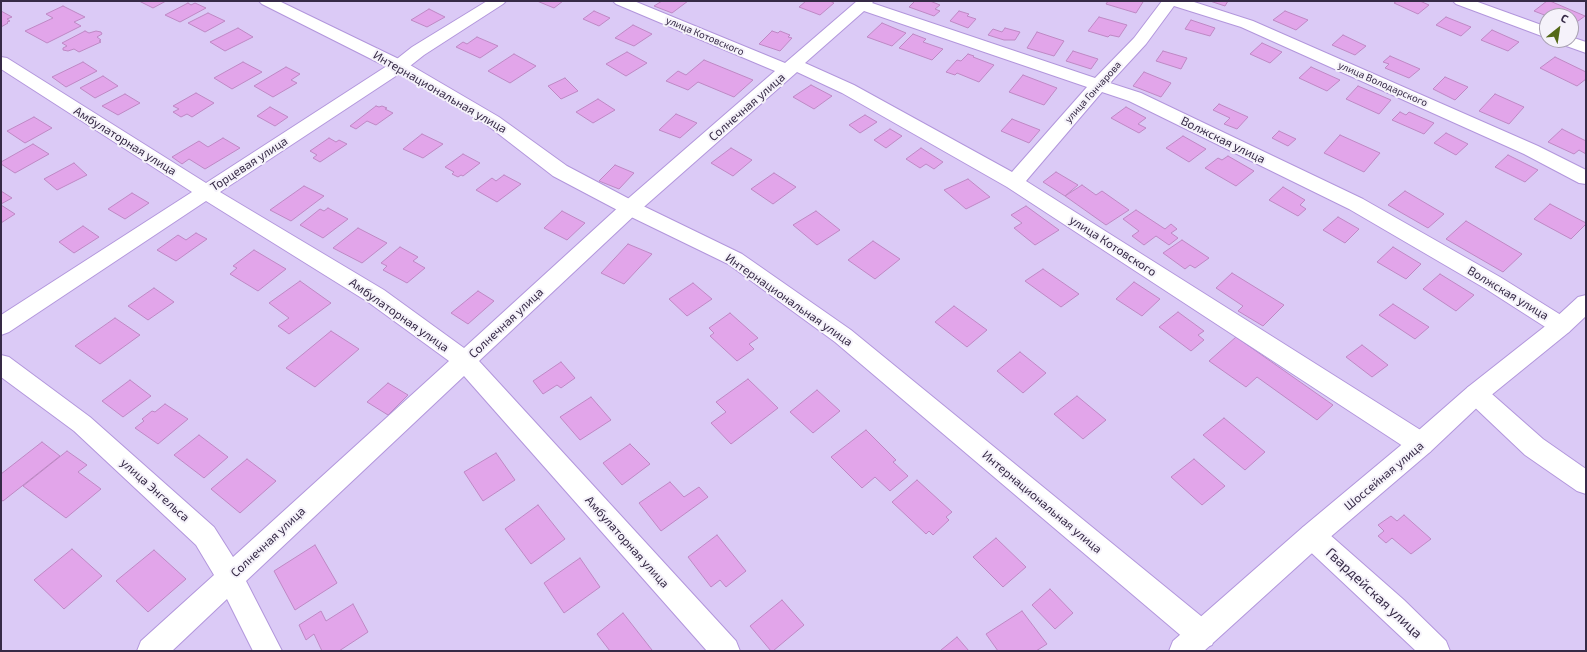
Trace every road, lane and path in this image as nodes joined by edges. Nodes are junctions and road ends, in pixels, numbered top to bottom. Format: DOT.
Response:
graph roads {
  1 [pos="267,1"];
  2 [pos="498,1"];
  3 [pos="1170,1"];
  4 [pos="1175,1"];
  5 [pos="1461,1"];
  6 [pos="630,2"];
  7 [pos="864,3"];
  8 [pos="1539,31"];
  9 [pos="1,62"];
  10 [pos="399,66"];
  11 [pos="792,68"];
  12 [pos="1099,84"];
  13 [pos="1586,178"];
  14 [pos="1014,182"];
  15 [pos="206,192"];
  16 [pos="630,208"];
  17 [pos="1586,303"];
  18 [pos="1,326"];
  19 [pos="1562,326"];
  20 [pos="465,362"];
  21 [pos="1,364"];
  22 [pos="1476,394"];
  23 [pos="1421,444"];
  24 [pos="1586,483"];
  25 [pos="1312,536"];
  26 [pos="230,577"];
  27 [pos="1202,635"];
  28 [pos="151,651"];
  29 [pos="268,651"];
  30 [pos="726,651"];
  31 [pos="1183,651"];
  32 [pos="1436,651"];
  1 -- 10 [label="street, Интернациональная улица"];
  2 -- 10 [label="street, Торцевая улица"];
  3 -- 12 [label="street, улица Гончарова"];
  4 -- 13 [label="street, улица Володарского"];
  5 -- 8 [label="street"];
  6 -- 11 [label="street, улица Котовского"];
  7 -- 11 [label="street, Солнечная улица"];
  7 -- 12 [label="street, Волжская улица"];
  9 -- 15 [label="street, Амбулаторная улица"];
  10 -- 15 [label="street, Торцевая улица"];
  10 -- 16 [label="street, Интернациональная улица"];
  11 -- 14 [label="street, улица Котовского"];
  11 -- 16 [label="street, Солнечная улица"];
  12 -- 14 [label="street, улица Гончарова"];
  12 -- 19 [label="street, Волжская улица"];
  14 -- 23 [label="street, улица Котовского"];
  15 -- 18 [label="street, Торцевая улица"];
  15 -- 20 [label="street, Амбулаторная улица"];
  16 -- 20 [label="street, Солнечная улица"];
  16 -- 27 [label="street, Интернациональная улица"];
  17 -- 19 [label="street, Шоссейная улица"];
  19 -- 22 [label="street, Шоссейная улица"];
  20 -- 26 [label="street, Солнечная улица"];
  20 -- 30 [label="street, Амбулаторная улица"];
  21 -- 26 [label="street, улица Энгельса"];
  22 -- 23 [label="street, Шоссейная улица"];
  22 -- 24 [label="street"];
  23 -- 25 [label="street, Шоссейная улица"];
  25 -- 27 [label="street, Шоссейная улица"];
  25 -- 32 [label="street, Гвардейская улица"];
  26 -- 28 [label="street, Солнечная улица"];
  26 -- 29 [label="street, улица Энгельса"];
  27 -- 31 [label="street, Шоссейная улица"];
}
